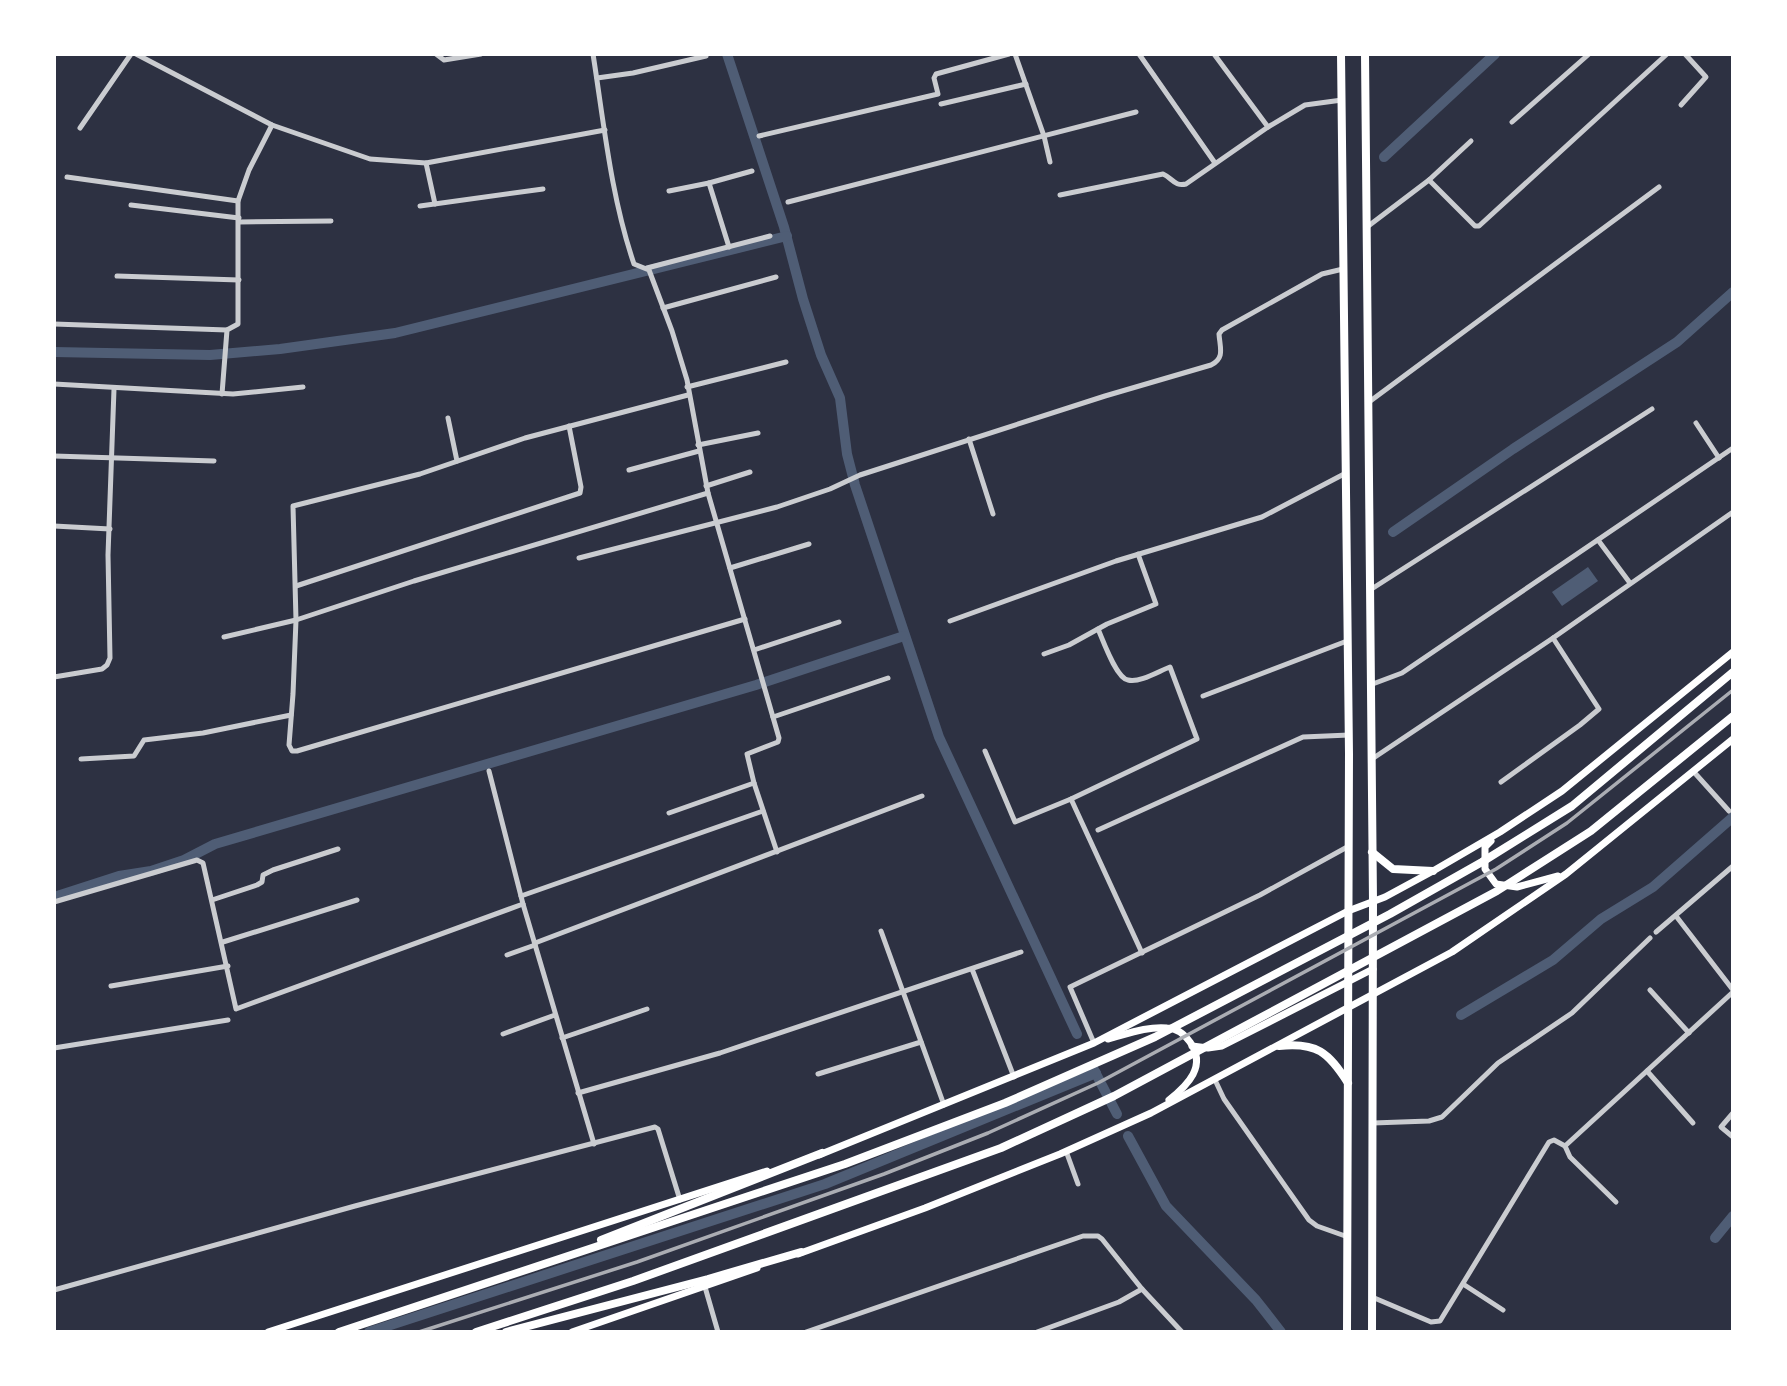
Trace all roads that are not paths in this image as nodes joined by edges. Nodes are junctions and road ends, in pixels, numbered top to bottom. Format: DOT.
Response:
graph roads {
  1 [pos="131,54"];
  2 [pos="136,54"];
  3 [pos="436,54"];
  4 [pos="481,54"];
  5 [pos="593,54"];
  6 [pos="1009,54"];
  7 [pos="1015,54"];
  8 [pos="1139,54"];
  9 [pos="1214,54"];
  10 [pos="1341,54"];
  11 [pos="1365,54"];
  12 [pos="1589,54"];
  13 [pos="1667,54"];
  14 [pos="1685,54"];
  15 [pos="706,56"];
  16 [pos="597,78"];
  17 [pos="1026,85"];
  18 [pos="1342,100"];
  19 [pos="941,104"];
  20 [pos="1681,105"];
  21 [pos="1136,113"];
  22 [pos="1512,122"];
  23 [pos="272,125"];
  24 [pos="1268,127"];
  25 [pos="80,128"];
  26 [pos="605,130"];
  27 [pos="759,136"];
  28 [pos="1044,136"];
  29 [pos="1471,141"];
  30 [pos="1049,162"];
  31 [pos="426,163"];
  32 [pos="1215,163"];
  33 [pos="752,171"];
  34 [pos="67,177"];
  35 [pos="1429,180"];
  36 [pos="709,183"];
  37 [pos="1659,187"];
  38 [pos="542,189"];
  39 [pos="669,191"];
  40 [pos="1060,195"];
  41 [pos="239,201"];
  42 [pos="788,202"];
  43 [pos="435,204"];
  44 [pos="131,205"];
  45 [pos="420,206"];
  46 [pos="239,220"];
  47 [pos="331,221"];
  48 [pos="1367,227"];
  49 [pos="770,236"];
  50 [pos="729,247"];
  51 [pos="648,269"];
  52 [pos="1343,269"];
  53 [pos="117,276"];
  54 [pos="776,277"];
  55 [pos="239,280"];
  56 [pos="663,308"];
  57 [pos="54,324"];
  58 [pos="227,330"];
  59 [pos="786,362"];
  60 [pos="54,384"];
  61 [pos="303,387"];
  62 [pos="687,387"];
  63 [pos="114,389"];
  64 [pos="222,394"];
  65 [pos="688,395"];
  66 [pos="1369,402"];
  67 [pos="1652,409"];
  68 [pos="448,418"];
  69 [pos="1696,423"];
  70 [pos="569,426"];
  71 [pos="758,433"];
  72 [pos="969,439"];
  73 [pos="699,448"];
  74 [pos="1733,448"];
  75 [pos="54,456"];
  76 [pos="112,458"];
  77 [pos="1719,458"];
  78 [pos="214,461"];
  79 [pos="457,461"];
  80 [pos="629,470"];
  81 [pos="750,472"];
  82 [pos="1346,473"];
  83 [pos="707,489"];
  84 [pos="1733,512"];
  85 [pos="993,514"];
  86 [pos="717,522"];
  87 [pos="54,526"];
  88 [pos="110,529"];
  89 [pos="1598,540"];
  90 [pos="809,544"];
  91 [pos="1138,554"];
  92 [pos="579,558"];
  93 [pos="730,568"];
  94 [pos="1630,583"];
  95 [pos="296,586"];
  96 [pos="1370,590"];
  97 [pos="746,619"];
  98 [pos="296,620"];
  99 [pos="950,621"];
  100 [pos="839,622"];
  101 [pos="1098,629"];
  102 [pos="224,637"];
  103 [pos="1553,638"];
  104 [pos="1348,641"];
  105 [pos="754,650"];
  106 [pos="1733,652"];
  107 [pos="1044,654"];
  108 [pos="1733,672"];
  109 [pos="54,677"];
  110 [pos="888,678"];
  111 [pos="1370,685"];
  112 [pos="1203,696"];
  113 [pos="291,715"];
  114 [pos="1733,716"];
  115 [pos="774,717"];
  116 [pos="1349,735"];
  117 [pos="1733,739"];
  118 [pos="985,751"];
  119 [pos="81,759"];
  120 [pos="1372,759"];
  121 [pos="489,771"];
  122 [pos="1693,771"];
  123 [pos="1501,782"];
  124 [pos="754,783"];
  125 [pos="922,796"];
  126 [pos="1072,799"];
  127 [pos="763,811"];
  128 [pos="1728,811"];
  129 [pos="669,813"];
  130 [pos="1098,830"];
  131 [pos="1500,832"];
  132 [pos="1349,846"];
  133 [pos="338,849"];
  134 [pos="777,852"];
  135 [pos="1372,852"];
  136 [pos="1733,866"];
  137 [pos="1433,871"];
  138 [pos="1566,874"];
  139 [pos="521,896"];
  140 [pos="212,900"];
  141 [pos="357,900"];
  142 [pos="1373,901"];
  143 [pos="54,902"];
  144 [pos="523,904"];
  145 [pos="1348,911"];
  146 [pos="1676,916"];
  147 [pos="881,931"];
  148 [pos="1656,932"];
  149 [pos="1650,937"];
  150 [pos="223,943"];
  151 [pos="535,944"];
  152 [pos="1021,952"];
  153 [pos="1142,953"];
  154 [pos="507,955"];
  155 [pos="228,966"];
  156 [pos="972,969"];
  157 [pos="1373,969"];
  158 [pos="1348,982"];
  159 [pos="111,986"];
  160 [pos="1650,990"];
  161 [pos="1733,991"];
  162 [pos="903,992"];
  163 [pos="1373,995"];
  164 [pos="1348,1006"];
  165 [pos="647,1009"];
  166 [pos="555,1015"];
  167 [pos="229,1020"];
  168 [pos="1689,1033"];
  169 [pos="503,1034"];
  170 [pos="562,1038"];
  171 [pos="921,1042"];
  172 [pos="1094,1043"];
  173 [pos="1192,1046"];
  174 [pos="1279,1046"];
  175 [pos="54,1048"];
  176 [pos="1647,1071"];
  177 [pos="818,1074"];
  178 [pos="1014,1077"];
  179 [pos="1215,1080"];
  180 [pos="1348,1083"];
  181 [pos="578,1093"];
  182 [pos="944,1105"];
  183 [pos="1152,1113"];
  184 [pos="1733,1113"];
  185 [pos="1373,1123"];
  186 [pos="1693,1123"];
  187 [pos="1733,1137"];
  188 [pos="594,1144"];
  189 [pos="1565,1146"];
  190 [pos="1066,1151"];
  191 [pos="822,1153"];
  192 [pos="1077,1184"];
  193 [pos="680,1200"];
  194 [pos="1616,1202"];
  195 [pos="1348,1237"];
  196 [pos="801,1252"];
  197 [pos="557,1260"];
  198 [pos="1463,1283"];
  199 [pos="705,1287"];
  200 [pos="1142,1289"];
  201 [pos="54,1290"];
  202 [pos="1372,1297"];
  203 [pos="1503,1310"];
  204 [pos="1431,1322"];
  205 [pos="1433,1331"];
  206 [pos="268,1332"];
  207 [pos="339,1332"];
  208 [pos="476,1332"];
  209 [pos="506,1332"];
  210 [pos="572,1332"];
  211 [pos="718,1332"];
  212 [pos="806,1332"];
  213 [pos="1037,1332"];
  214 [pos="1182,1332"];
  215 [pos="1347,1332"];
  216 [pos="1372,1332"];
  1 -- 25 [label="street"];
  2 -- 23 [label="street"];
  3 -- 4 [label="street"];
  5 -- 16 [label="street"];
  6 -- 27 [label="street"];
  7 -- 17 [label="street"];
  8 -- 32 [label="street"];
  9 -- 24 [label="street"];
  10 -- 18 [label="main road"];
  11 -- 48 [label="main road"];
  12 -- 22 [label="street"];
  13 -- 35 [label="street"];
  14 -- 20 [label="street"];
  15 -- 16 [label="street"];
  16 -- 26 [label="street"];
  17 -- 19 [label="street"];
  17 -- 28 [label="street"];
  18 -- 24 [label="street"];
  18 -- 52 [label="main road"];
  21 -- 28 [label="street"];
  23 -- 31 [label="street"];
  23 -- 41 [label="street"];
  24 -- 32 [label="street"];
  26 -- 31 [label="street"];
  26 -- 51 [label="street"];
  28 -- 30 [label="street"];
  28 -- 42 [label="street"];
  29 -- 35 [label="street"];
  31 -- 43 [label="street"];
  32 -- 40 [label="street"];
  33 -- 36 [label="street"];
  34 -- 41 [label="street"];
  35 -- 48 [label="street"];
  36 -- 39 [label="street"];
  36 -- 50 [label="street"];
  37 -- 66 [label="street"];
  38 -- 43 [label="street"];
  41 -- 46 [label="street"];
  43 -- 45 [label="street"];
  44 -- 46 [label="street"];
  46 -- 47 [label="street"];
  46 -- 55 [label="street"];
  48 -- 66 [label="main road"];
  49 -- 50 [label="street"];
  50 -- 51 [label="street"];
  51 -- 56 [label="street"];
  52 -- 72 [label="street"];
  52 -- 82 [label="main road"];
  53 -- 55 [label="street"];
  54 -- 56 [label="street"];
  55 -- 58 [label="street"];
  56 -- 62 [label="street"];
  57 -- 58 [label="street"];
  58 -- 64 [label="street"];
  59 -- 62 [label="street"];
  60 -- 63 [label="street"];
  61 -- 64 [label="street"];
  62 -- 65 [label="street"];
  63 -- 64 [label="street"];
  63 -- 76 [label="street"];
  65 -- 70 [label="street"];
  65 -- 73 [label="street"];
  66 -- 96 [label="main road"];
  67 -- 96 [label="street"];
  68 -- 79 [label="street"];
  69 -- 77 [label="street"];
  70 -- 79 [label="street"];
  70 -- 95 [label="street"];
  71 -- 73 [label="street"];
  72 -- 85 [label="street"];
  72 -- 86 [label="street"];
  73 -- 80 [label="street"];
  73 -- 83 [label="street"];
  74 -- 77 [label="street"];
  75 -- 76 [label="street"];
  76 -- 78 [label="street"];
  76 -- 88 [label="street"];
  77 -- 89 [label="street"];
  79 -- 95 [label="street"];
  81 -- 83 [label="street"];
  82 -- 91 [label="street"];
  82 -- 104 [label="main road"];
  83 -- 86 [label="street"];
  83 -- 98 [label="street"];
  84 -- 94 [label="street"];
  86 -- 92 [label="street"];
  86 -- 93 [label="street"];
  87 -- 88 [label="street"];
  88 -- 109 [label="street"];
  89 -- 94 [label="street"];
  89 -- 111 [label="street"];
  90 -- 93 [label="street"];
  91 -- 99 [label="street"];
  91 -- 101 [label="street"];
  93 -- 97 [label="street"];
  94 -- 103 [label="street"];
  95 -- 98 [label="street"];
  96 -- 111 [label="main road"];
  97 -- 105 [label="street"];
  97 -- 113 [label="street"];
  98 -- 102 [label="street"];
  98 -- 113 [label="street"];
  100 -- 105 [label="street"];
  101 -- 107 [label="street"];
  101 -- 126 [label="street"];
  103 -- 120 [label="street"];
  103 -- 123 [label="street"];
  104 -- 112 [label="street"];
  104 -- 116 [label="main road"];
  105 -- 115 [label="street"];
  106 -- 131 [label="main road"];
  108 -- 197 [label="main road"];
  110 -- 115 [label="street"];
  111 -- 120 [label="main road"];
  113 -- 119 [label="street"];
  114 -- 208 [label="main road"];
  115 -- 124 [label="street"];
  116 -- 130 [label="street"];
  116 -- 132 [label="main road"];
  117 -- 122 [label="main road"];
  118 -- 126 [label="street"];
  120 -- 135 [label="main road"];
  121 -- 139 [label="street"];
  122 -- 128 [label="street"];
  122 -- 138 [label="main road"];
  124 -- 127 [label="street"];
  124 -- 129 [label="street"];
  125 -- 134 [label="street"];
  126 -- 153 [label="street"];
  127 -- 134 [label="street"];
  127 -- 139 [label="street"];
  131 -- 137 [label="main road"];
  131 -- 138 [label="main road"];
  132 -- 145 [label="main road"];
  132 -- 153 [label="street"];
  133 -- 140 [label="street"];
  134 -- 151 [label="street"];
  135 -- 137 [label="main road"];
  135 -- 142 [label="main road"];
  136 -- 146 [label="street"];
  137 -- 142 [label="main road"];
  138 -- 163 [label="main road"];
  139 -- 144 [label="street"];
  140 -- 143 [label="street"];
  140 -- 150 [label="street"];
  141 -- 150 [label="street"];
  142 -- 145 [label="main road"];
  142 -- 157 [label="main road"];
  144 -- 151 [label="street"];
  144 -- 155 [label="street"];
  145 -- 158 [label="main road"];
  145 -- 172 [label="main road"];
  146 -- 148 [label="street"];
  146 -- 161 [label="street"];
  147 -- 162 [label="street"];
  149 -- 185 [label="street"];
  150 -- 155 [label="street"];
  151 -- 154 [label="street"];
  151 -- 166 [label="street"];
  152 -- 156 [label="street"];
  153 -- 172 [label="street"];
  155 -- 159 [label="street"];
  156 -- 162 [label="street"];
  156 -- 178 [label="street"];
  157 -- 158 [label="main road"];
  157 -- 163 [label="main road"];
  158 -- 164 [label="main road"];
  158 -- 173 [label="main road"];
  160 -- 168 [label="street"];
  161 -- 168 [label="street"];
  162 -- 171 [label="street"];
  162 -- 181 [label="street"];
  163 -- 164 [label="main road"];
  163 -- 185 [label="main road"];
  164 -- 174 [label="main road"];
  164 -- 180 [label="main road"];
  165 -- 170 [label="street"];
  166 -- 169 [label="street"];
  166 -- 170 [label="street"];
  167 -- 175 [label="street"];
  168 -- 176 [label="street"];
  170 -- 181 [label="street"];
  171 -- 177 [label="street"];
  171 -- 182 [label="street"];
  172 -- 173 [label="main road"];
  172 -- 178 [label="main road"];
  173 -- 183 [label="main road"];
  174 -- 179 [label="main road"];
  174 -- 180 [label="main road"];
  176 -- 186 [label="street"];
  176 -- 189 [label="street"];
  178 -- 182 [label="main road"];
  179 -- 183 [label="main road"];
  179 -- 195 [label="street"];
  180 -- 195 [label="main road"];
  181 -- 188 [label="street"];
  182 -- 191 [label="main road"];
  183 -- 190 [label="main road"];
  184 -- 187 [label="street"];
  185 -- 202 [label="main road"];
  188 -- 193 [label="street"];
  188 -- 201 [label="street"];
  189 -- 194 [label="street"];
  189 -- 198 [label="street"];
  190 -- 192 [label="street"];
  190 -- 196 [label="main road"];
  191 -- 193 [label="main road"];
  191 -- 197 [label="main road"];
  193 -- 206 [label="main road"];
  195 -- 215 [label="main road"];
  196 -- 199 [label="main road"];
  196 -- 209 [label="main road"];
  197 -- 207 [label="main road"];
  198 -- 203 [label="street"];
  198 -- 204 [label="street"];
  199 -- 210 [label="main road"];
  199 -- 211 [label="street"];
  200 -- 212 [label="street"];
  200 -- 213 [label="street"];
  200 -- 214 [label="street"];
  202 -- 204 [label="street"];
  202 -- 216 [label="main road"];
  204 -- 205 [label="street"];
}
